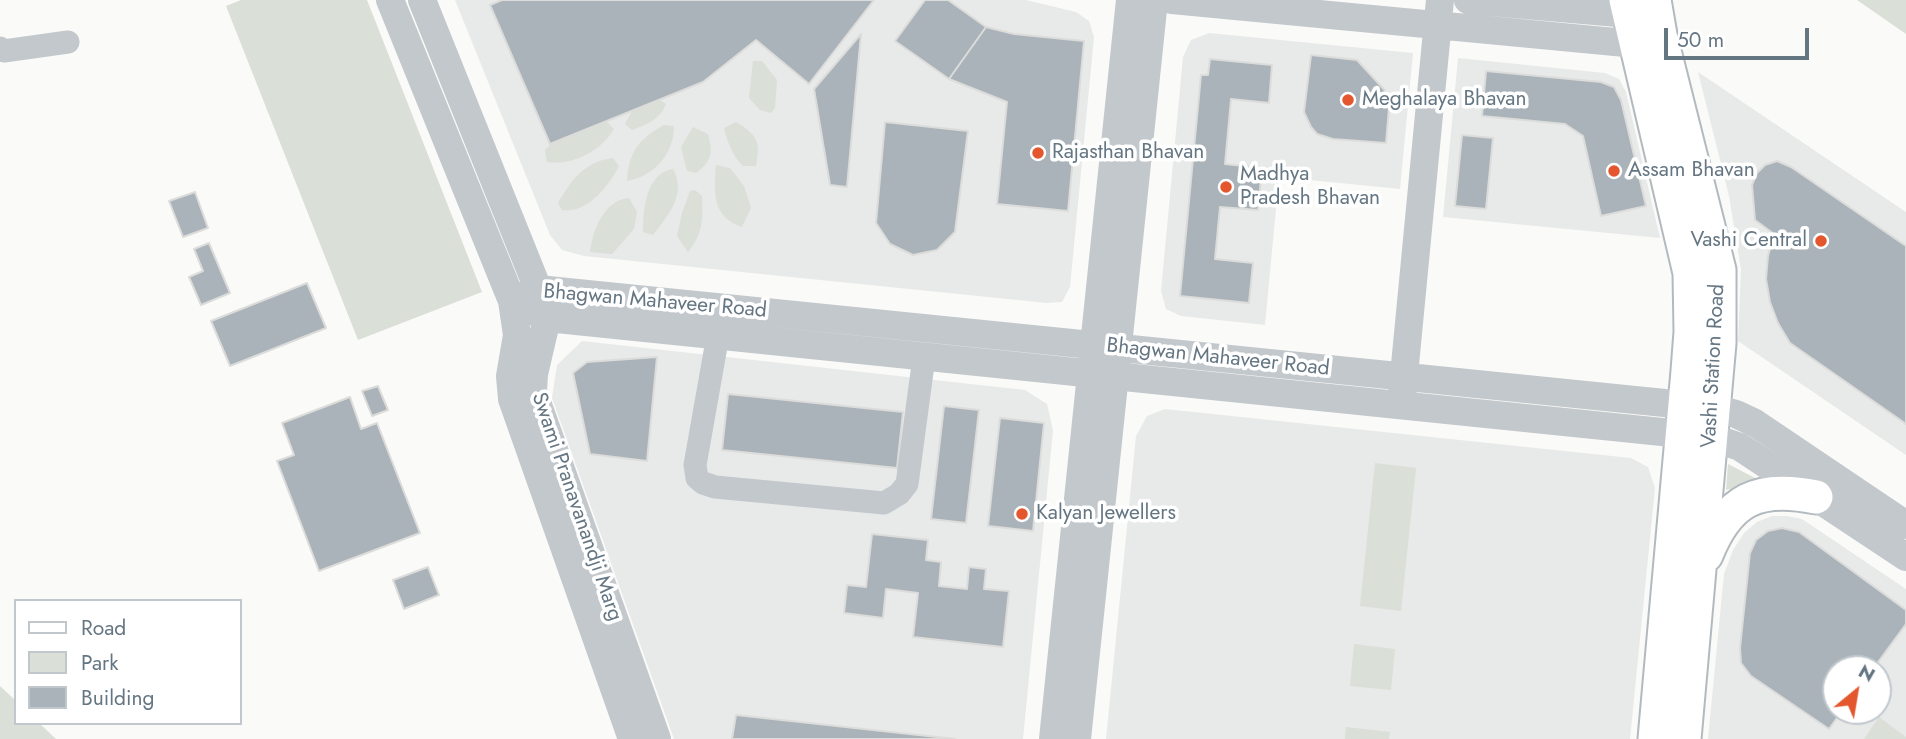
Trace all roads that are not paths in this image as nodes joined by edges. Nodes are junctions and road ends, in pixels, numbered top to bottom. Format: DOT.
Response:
graph roads {
  1 [pos="390,0"];
  2 [pos="422,0"];
  3 [pos="1130,0"];
  4 [pos="1154,0"];
  5 [pos="1172,0"];
  6 [pos="1468,0"];
  7 [pos="1439,12"];
  8 [pos="1636,14"];
  9 [pos="68,43"];
  10 [pos="0,48"];
  11 [pos="1681,172"];
  12 [pos="538,289"];
  13 [pos="512,302"];
  14 [pos="547,318"];
  15 [pos="718,335"];
  16 [pos="1106,346"];
  17 [pos="924,357"];
  18 [pos="1103,375"];
  19 [pos="1404,376"];
  20 [pos="1402,405"];
  21 [pos="1698,421"];
  22 [pos="1816,497"];
  23 [pos="1089,503"];
  24 [pos="1906,525"];
  25 [pos="1906,557"];
  26 [pos="1699,572"];
  27 [pos="632,739"];
  28 [pos="657,739"];
  29 [pos="1053,739"];
  30 [pos="1077,739"];
  31 [pos="1655,739"];
  32 [pos="1684,739"];
  1 -- 13 [label="street, Swami Pranavanandji Marg"];
  2 -- 12 [label="street"];
  3 -- 16 [label="street"];
  4 -- 16 [label="street"];
  5 -- 7 [label="street"];
  6 -- 8 [label="street"];
  7 -- 8 [label="street"];
  7 -- 19 [label="street"];
  8 -- 11 [label="main road, Vashi Station Road"];
  8 -- 11 [label="main road, Vashi Station Road"];
  9 -- 10 [label="street"];
  11 -- 21 [label="main road, Vashi Station Road"];
  12 -- 13 [label="street, Bhagwan Mahaveer Road"];
  12 -- 14 [label="street"];
  12 -- 16 [label="street, Bhagwan Mahaveer Road"];
  13 -- 14 [label="street, Bhagwan Mahaveer Road"];
  13 -- 27 [label="street, Swami Pranavanandji Marg"];
  14 -- 15 [label="street, Bhagwan Mahaveer Road"];
  14 -- 28 [label="street, Swami Pranavanandji Marg"];
  15 -- 17 [label="street, Bhagwan Mahaveer Road"];
  15 -- 17 [label="street"];
  16 -- 18 [label="street"];
  16 -- 19 [label="street, Bhagwan Mahaveer Road"];
  17 -- 18 [label="street, Bhagwan Mahaveer Road"];
  18 -- 20 [label="street, Bhagwan Mahaveer Road"];
  18 -- 23 [label="street"];
  19 -- 20 [label="street"];
  19 -- 21 [label="street, Bhagwan Mahaveer Road"];
  20 -- 21 [label="street, Bhagwan Mahaveer Road"];
  21 -- 22 [label="street, Bhagwan Mahaveer Road"];
  21 -- 24 [label="street, Bhagwan Mahaveer Road"];
  21 -- 26 [label="main road, Vashi Station Road"];
  21 -- 31 [label="main road, Vashi Station Road"];
  22 -- 25 [label="street, Bhagwan Mahaveer Road"];
  22 -- 26 [label="main road"];
  23 -- 29 [label="street"];
  23 -- 30 [label="street"];
  26 -- 32 [label="main road, Vashi Station Road"];
}
